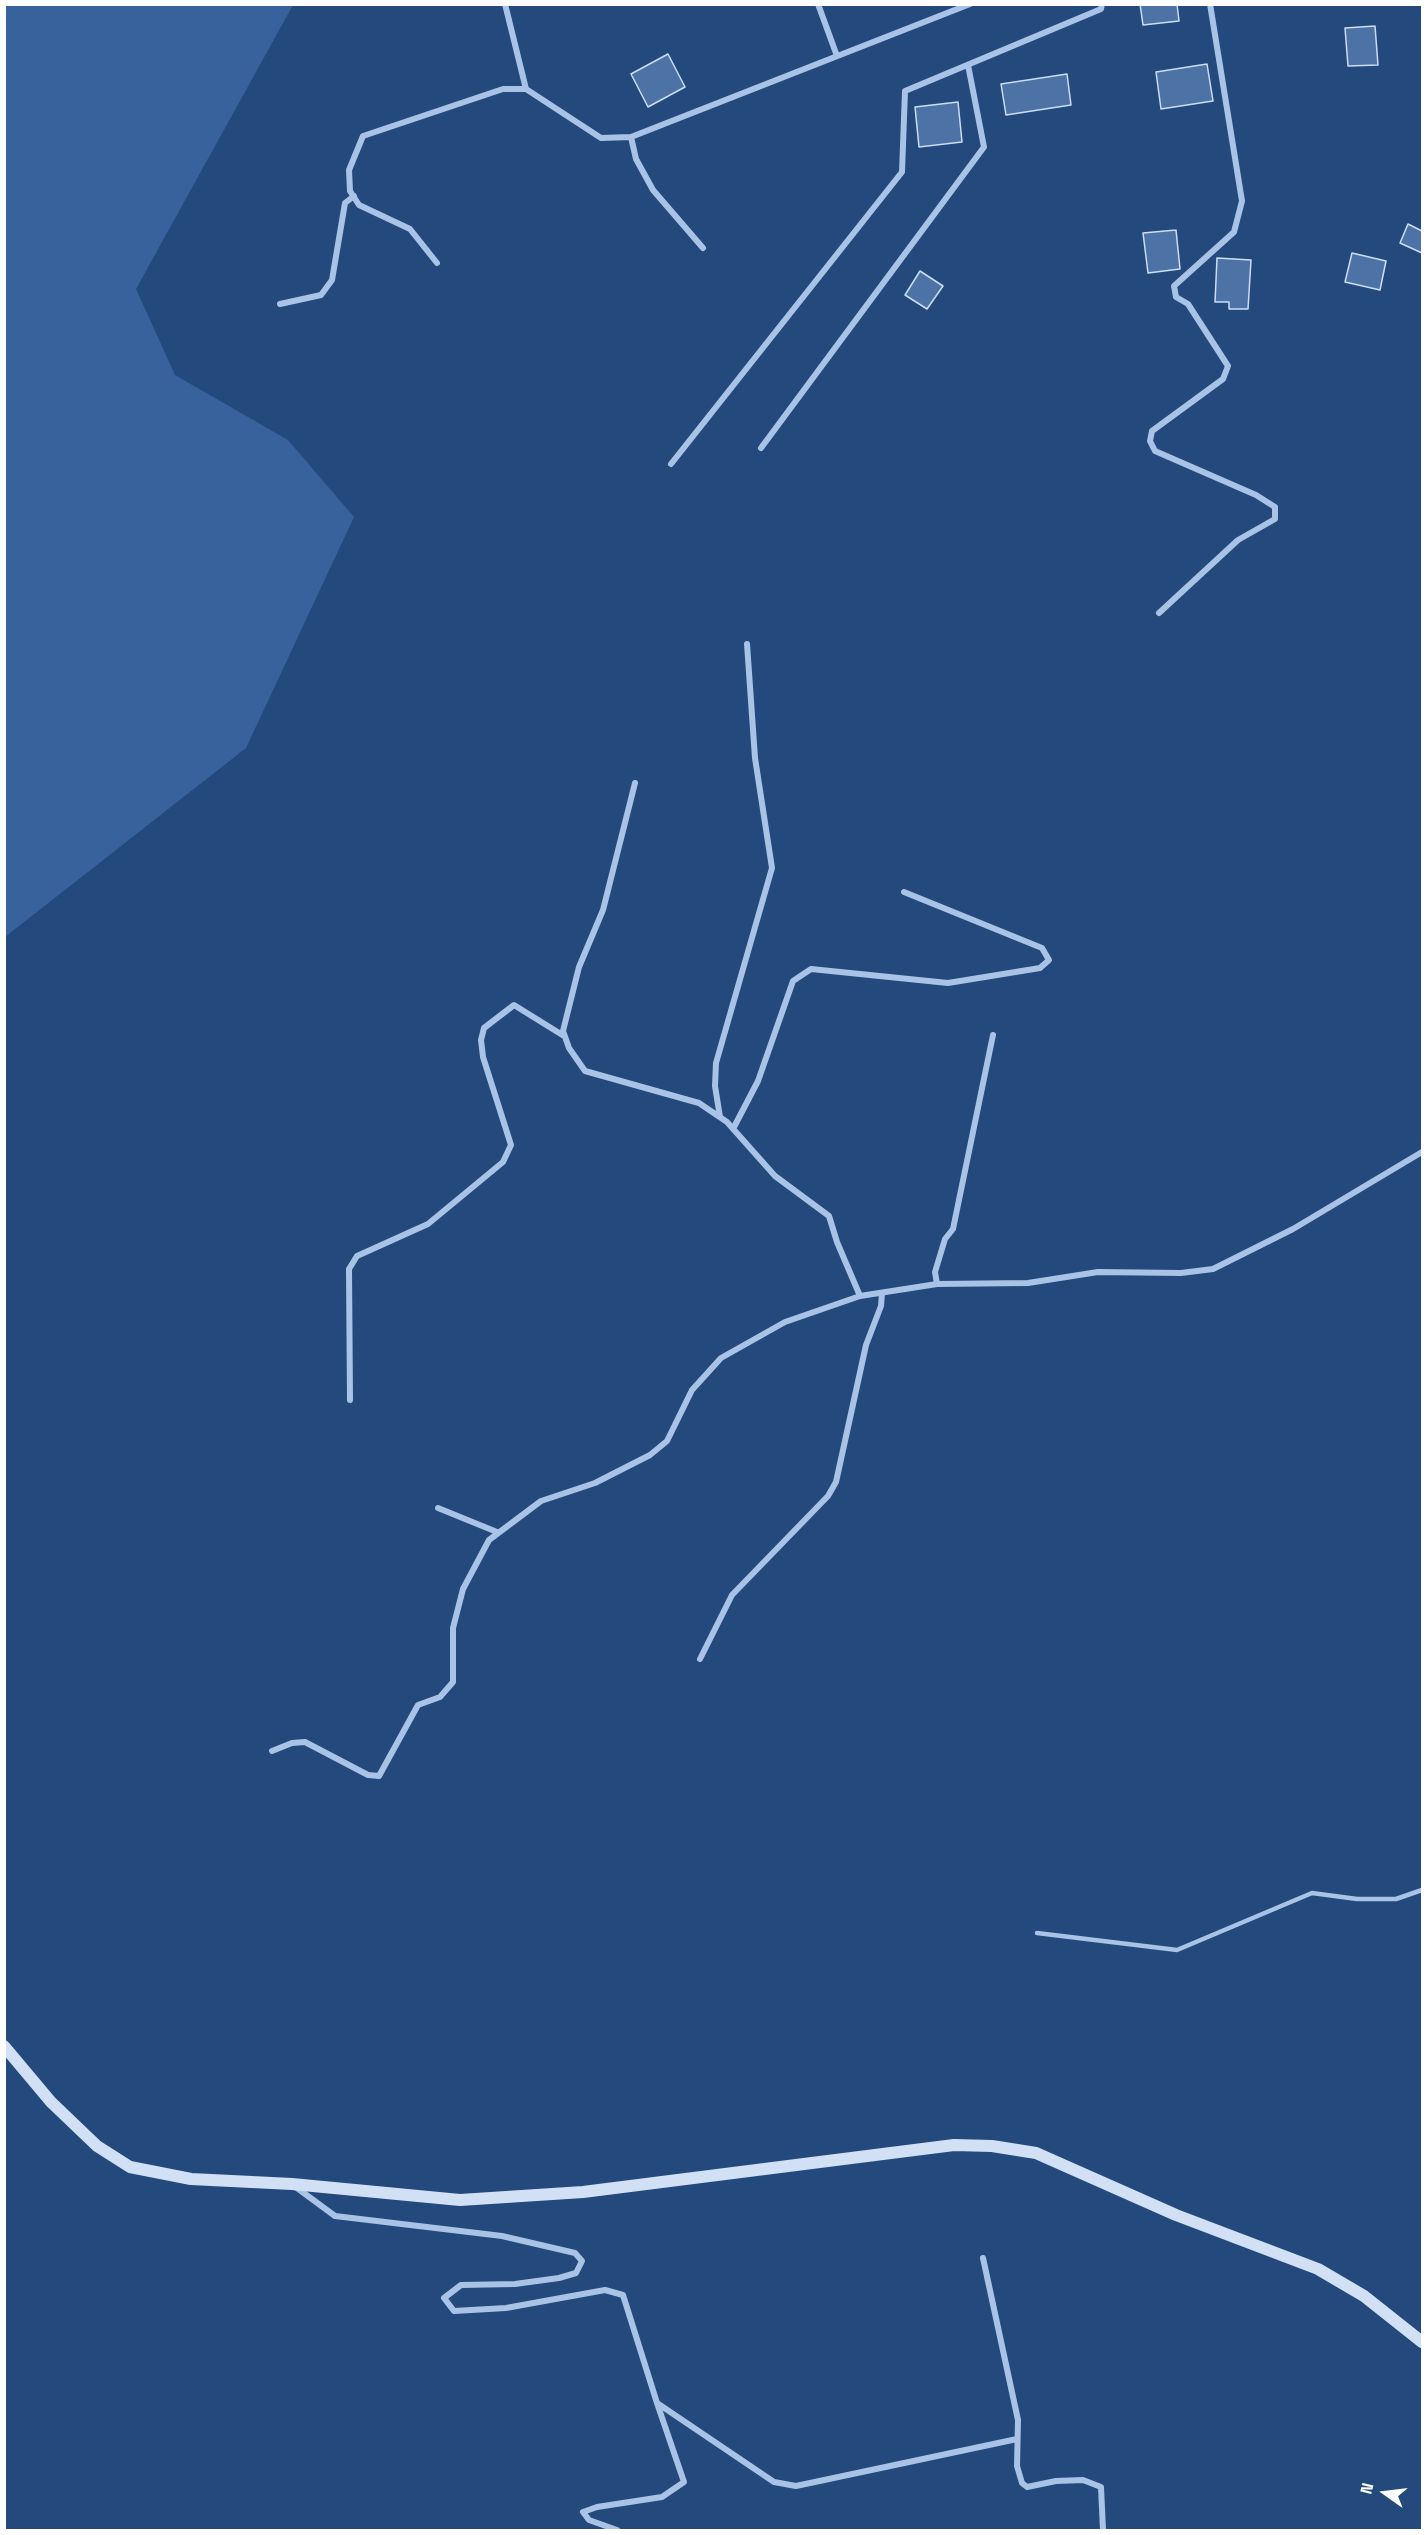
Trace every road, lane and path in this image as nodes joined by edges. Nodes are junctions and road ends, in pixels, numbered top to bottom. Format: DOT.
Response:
graph roads {
  1 [pos="505,4"];
  2 [pos="818,4"];
  3 [pos="970,4"];
  4 [pos="1102,4"];
  5 [pos="1210,4"];
  6 [pos="837,56"];
  7 [pos="968,65"];
  8 [pos="526,89"];
  9 [pos="631,137"];
  10 [pos="354,196"];
  11 [pos="703,248"];
  12 [pos="438,263"];
  13 [pos="280,304"];
  14 [pos="761,448"];
  15 [pos="671,464"];
  16 [pos="1159,613"];
  17 [pos="747,644"];
  18 [pos="635,783"];
  19 [pos="904,892"];
  20 [pos="993,1035"];
  21 [pos="565,1036"];
  22 [pos="720,1117"];
  23 [pos="733,1129"];
  24 [pos="1422,1152"];
  25 [pos="937,1284"];
  26 [pos="882,1293"];
  27 [pos="860,1296"];
  28 [pos="350,1400"];
  29 [pos="438,1508"];
  30 [pos="497,1532"];
  31 [pos="700,1659"];
  32 [pos="272,1751"];
  33 [pos="1422,1890"];
  34 [pos="1037,1934"];
  35 [pos="4,2046"];
  36 [pos="292,2184"];
  37 [pos="983,2258"];
  38 [pos="1422,2342"];
  39 [pos="657,2403"];
  40 [pos="1017,2439"];
  41 [pos="617,2530"];
  42 [pos="1103,2530"];
  1 -- 8 [label="street"];
  2 -- 6 [label="street"];
  3 -- 6 [label="street"];
  4 -- 7 [label="street"];
  5 -- 16 [label="street"];
  6 -- 9 [label="street"];
  7 -- 14 [label="street"];
  7 -- 15 [label="street"];
  8 -- 9 [label="street"];
  8 -- 10 [label="street"];
  9 -- 11 [label="street"];
  10 -- 12 [label="street"];
  10 -- 13 [label="street"];
  17 -- 22 [label="street"];
  18 -- 21 [label="street"];
  19 -- 23 [label="street"];
  20 -- 25 [label="street"];
  21 -- 22 [label="street"];
  21 -- 28 [label="street"];
  22 -- 23 [label="street"];
  23 -- 27 [label="street"];
  24 -- 25 [label="street"];
  25 -- 26 [label="street"];
  26 -- 27 [label="street"];
  26 -- 31 [label="street"];
  27 -- 30 [label="street"];
  29 -- 30 [label="street"];
  30 -- 32 [label="street"];
  33 -- 34 [label="lane"];
  35 -- 36 [label="street"];
  36 -- 38 [label="street"];
  36 -- 39 [label="street"];
  37 -- 40 [label="street"];
  39 -- 40 [label="street"];
  39 -- 41 [label="street"];
  40 -- 42 [label="street"];
}
